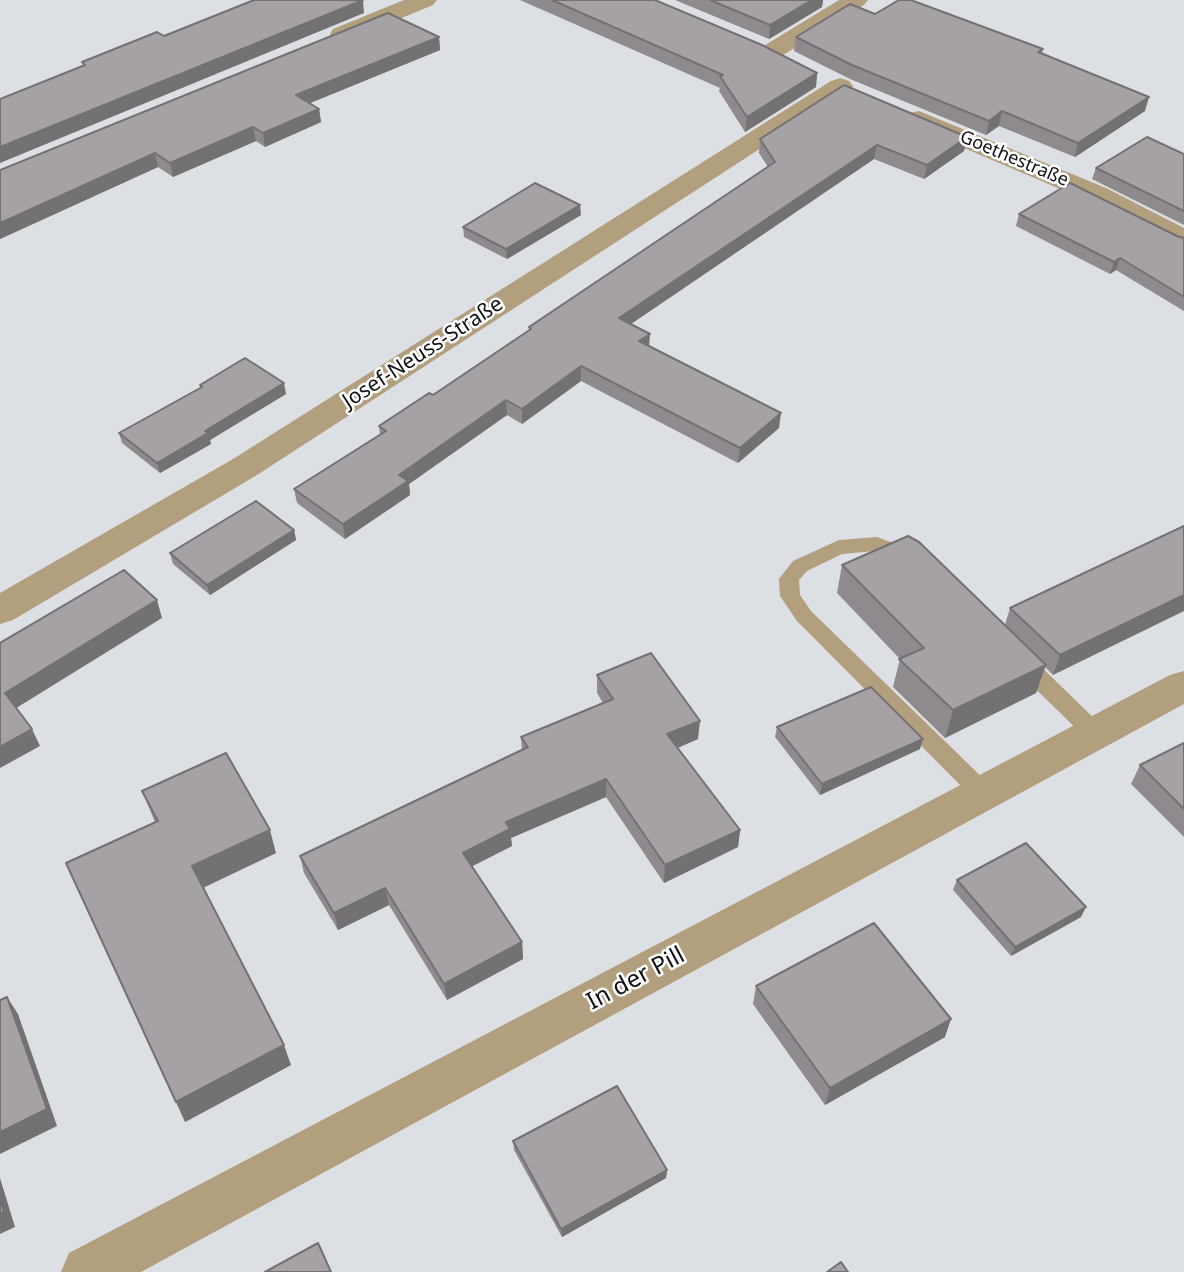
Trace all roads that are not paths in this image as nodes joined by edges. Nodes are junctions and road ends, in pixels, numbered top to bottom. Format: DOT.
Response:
graph roads {
  1 [pos="425,0"];
  2 [pos="856,0"];
  3 [pos="746,41"];
  4 [pos="322,43"];
  5 [pos="817,74"];
  6 [pos="891,107"];
  7 [pos="1184,240"];
  8 [pos="930,572"];
  9 [pos="0,610"];
  10 [pos="1008,648"];
  11 [pos="1184,686"];
  12 [pos="1096,734"];
  13 [pos="983,793"];
  14 [pos="88,1272"];
  1 -- 4 [label="street"];
  2 -- 5 [label="street, Josef-Neuss-Straße"];
  3 -- 5 [label="street"];
  5 -- 9 [label="street, Josef-Neuss-Straße"];
  6 -- 7 [label="street, Goethestraße"];
  8 -- 13 [label="lane"];
  10 -- 12 [label="lane"];
  11 -- 12 [label="street, In der Pill"];
  12 -- 13 [label="street, In der Pill"];
  13 -- 14 [label="street, In der Pill"];
}
